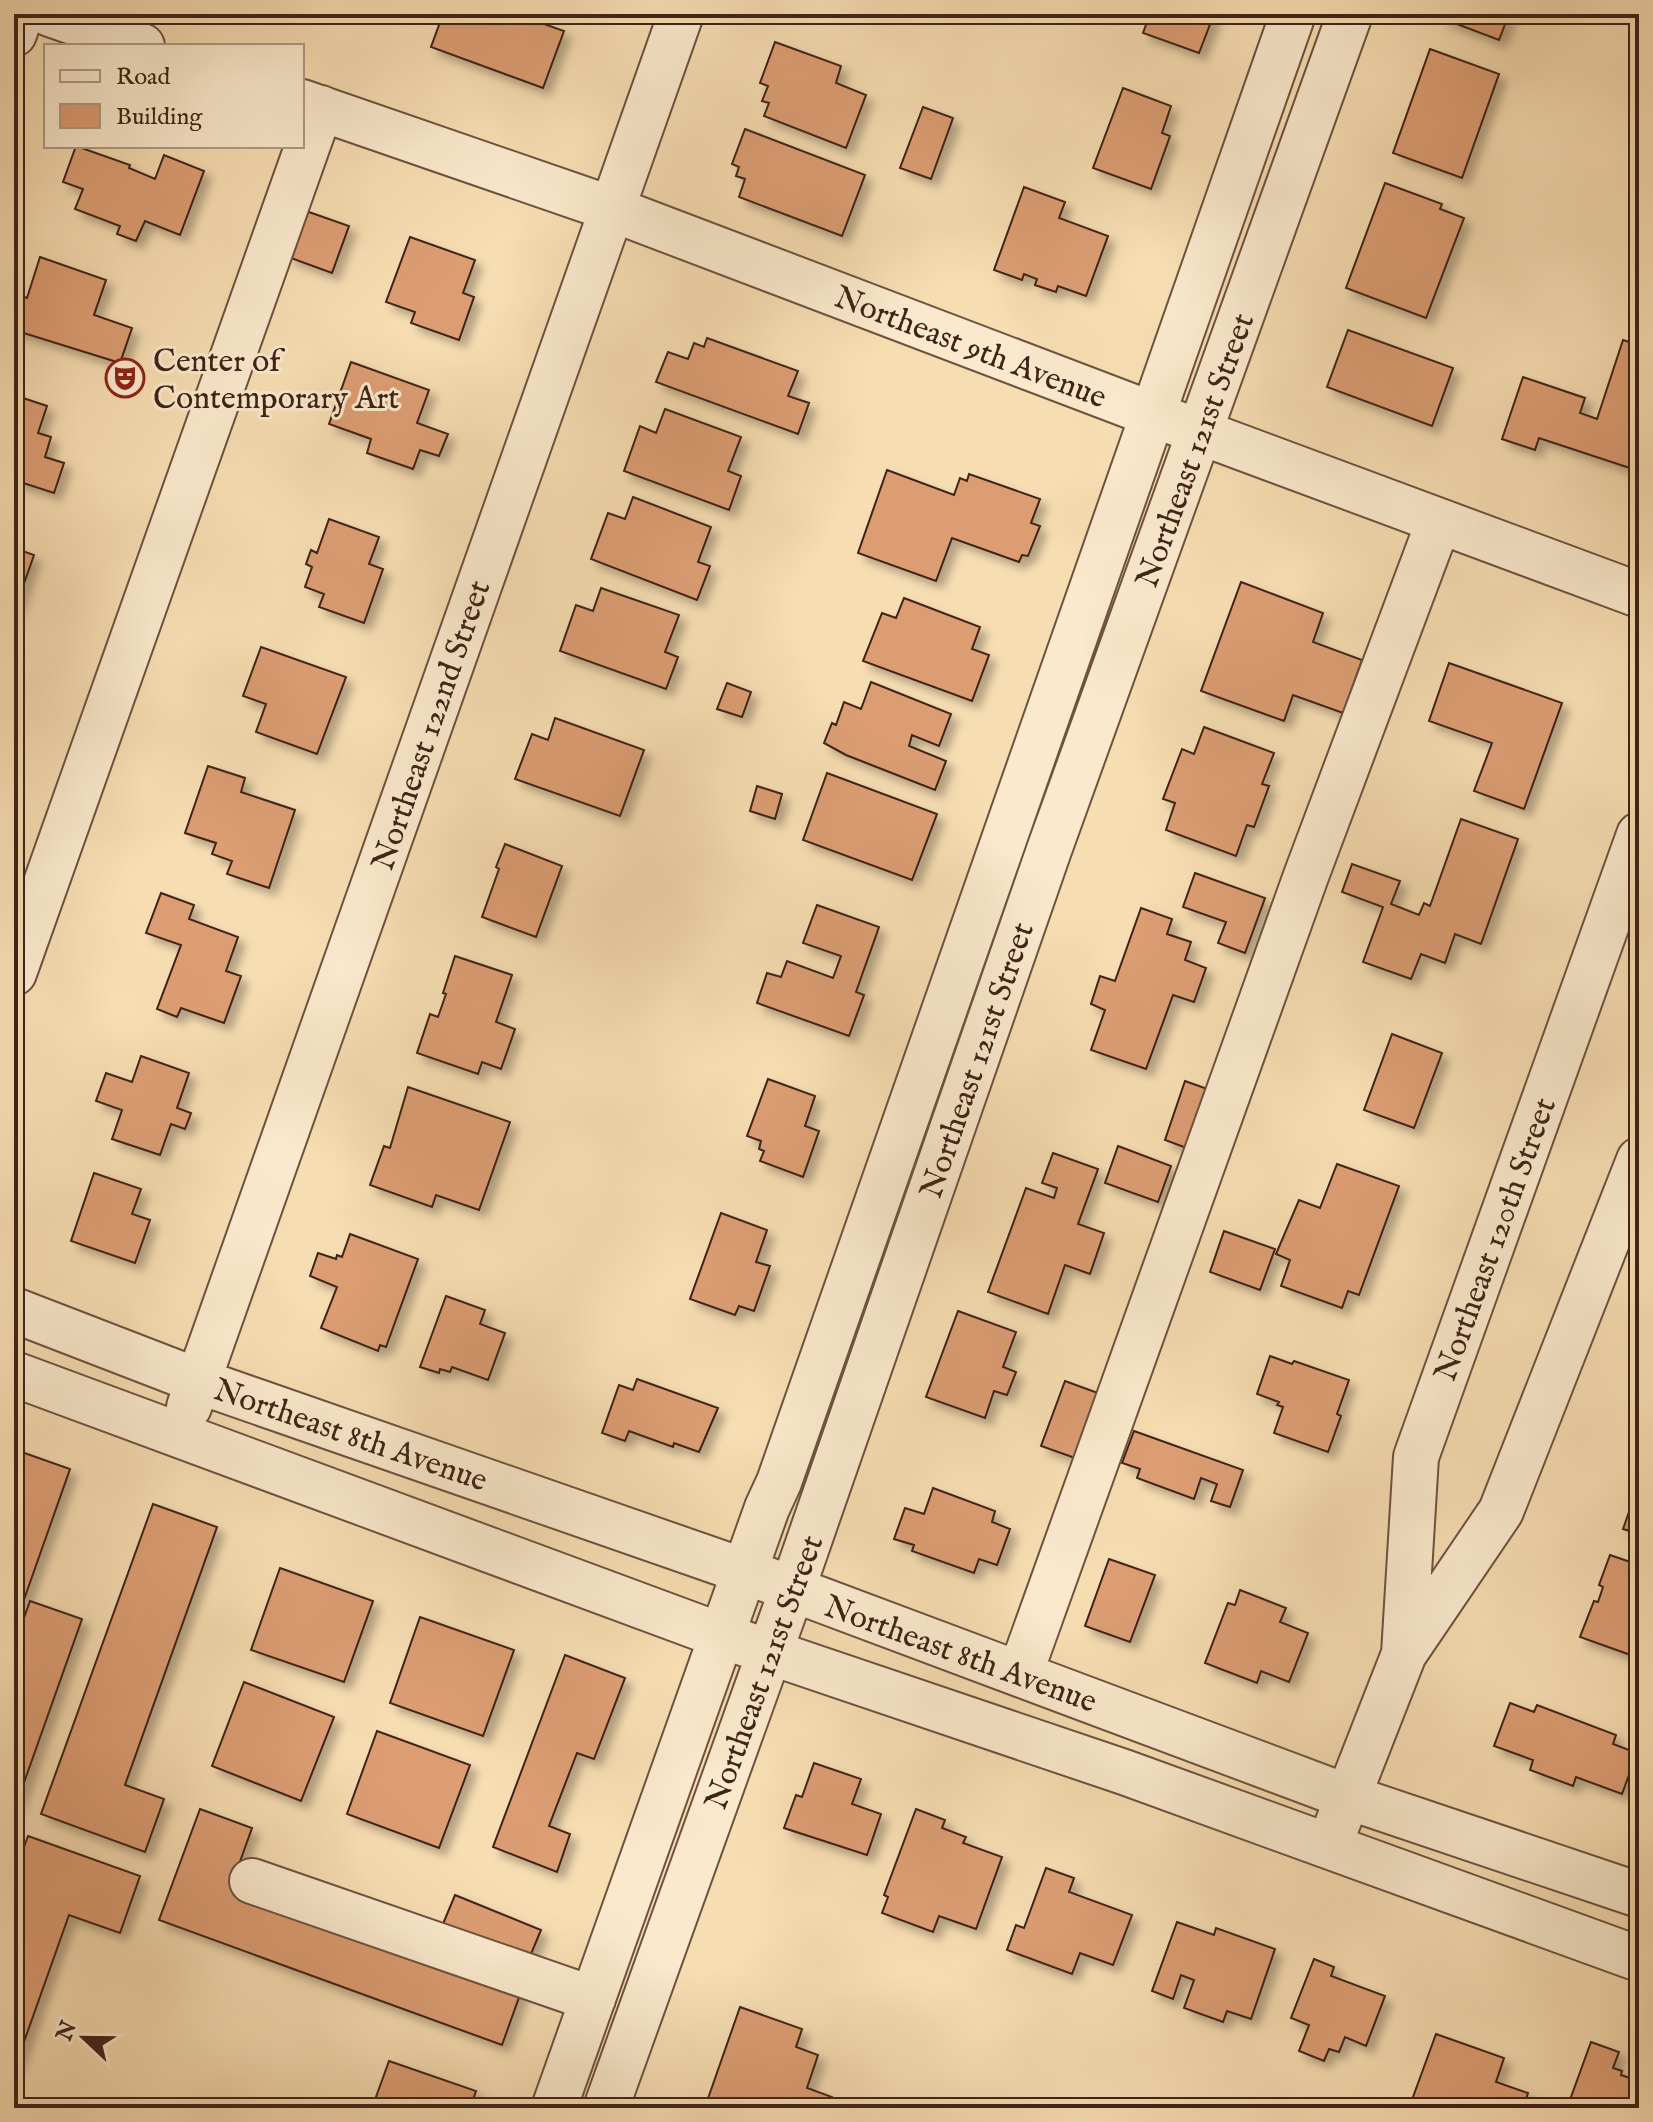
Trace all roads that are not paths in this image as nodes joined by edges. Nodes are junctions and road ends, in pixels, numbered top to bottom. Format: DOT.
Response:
graph roads {
  1 [pos="21,14"];
  2 [pos="50,14"];
  3 [pos="681,14"];
  4 [pos="1293,14"];
  5 [pos="1350,14"];
  6 [pos="14,34"];
  7 [pos="136,44"];
  8 [pos="311,105"];
  9 [pos="304,125"];
  10 [pos="296,148"];
  11 [pos="612,209"];
  12 [pos="1154,415"];
  13 [pos="1201,432"];
  14 [pos="1439,521"];
  15 [pos="1639,595"];
  16 [pos="1639,835"];
  17 [pos="14,973"];
  18 [pos="1639,1160"];
  19 [pos="14,1310"];
  20 [pos="14,1374"];
  21 [pos="198,1381"];
  22 [pos="180,1436"];
  23 [pos="744,1571"];
  24 [pos="792,1590"];
  25 [pos="722,1636"];
  26 [pos="770,1653"];
  27 [pos="1404,1654"];
  28 [pos="1020,1674"];
  29 [pos="1348,1797"];
  30 [pos="1328,1846"];
  31 [pos="252,1881"];
  32 [pos="1639,1895"];
  33 [pos="1639,1959"];
  34 [pos="593,1999"];
  35 [pos="554,2108"];
  36 [pos="606,2108"];
  1 -- 6 [label="street"];
  2 -- 7 [label="street"];
  3 -- 11 [label="street, Northeast 122nd Street"];
  4 -- 12 [label="street, Northeast 121st Street"];
  5 -- 13 [label="street, Northeast 121st Street"];
  8 -- 9 [label="street"];
  8 -- 11 [label="street, Northeast 9th Avenue"];
  10 -- 17 [label="street"];
  11 -- 12 [label="street, Northeast 9th Avenue"];
  11 -- 21 [label="street, Northeast 122nd Street"];
  12 -- 13 [label="street, Northeast 9th Avenue"];
  12 -- 23 [label="street, Northeast 121st Street"];
  13 -- 14 [label="street, Northeast 9th Avenue"];
  13 -- 24 [label="street, Northeast 121st Street"];
  14 -- 15 [label="street, Northeast 9th Avenue"];
  14 -- 28 [label="street"];
  16 -- 27 [label="street, Northeast 120th Street"];
  18 -- 27 [label="street, Northeast 120th Street"];
  19 -- 21 [label="street, Northeast 8th Avenue"];
  20 -- 22 [label="street, Northeast 8th Avenue"];
  21 -- 22 [label="street, Northeast 122nd Street"];
  21 -- 23 [label="street, Northeast 8th Avenue"];
  22 -- 25 [label="street, Northeast 8th Avenue"];
  23 -- 24 [label="street, Northeast 8th Avenue"];
  23 -- 25 [label="street, Northeast 121st Street"];
  24 -- 26 [label="street, Northeast 121st Street"];
  24 -- 28 [label="street, Northeast 8th Avenue"];
  25 -- 26 [label="street, Northeast 8th Avenue"];
  25 -- 34 [label="street, Northeast 121st Street"];
  26 -- 30 [label="street, Northeast 8th Avenue"];
  26 -- 36 [label="street, Northeast 121st Street"];
  27 -- 29 [label="street, Northeast 120th Street"];
  28 -- 29 [label="street, Northeast 8th Avenue"];
  29 -- 30 [label="street, Northeast 120th Street"];
  29 -- 32 [label="street, Northeast 8th Avenue"];
  30 -- 33 [label="street, Northeast 8th Avenue"];
  31 -- 34 [label="street"];
  34 -- 35 [label="street, Northeast 121st Street"];
}
